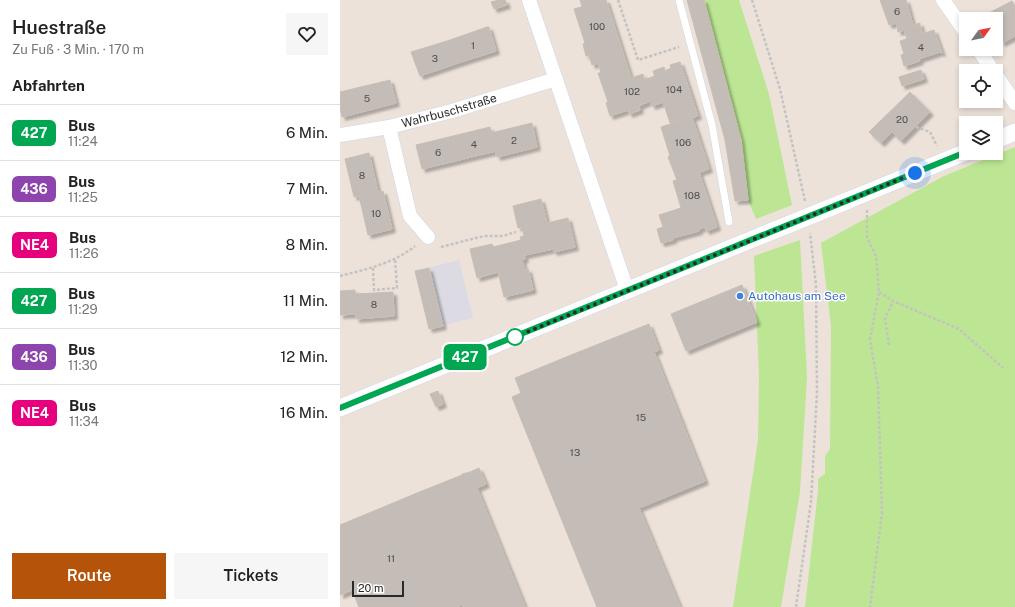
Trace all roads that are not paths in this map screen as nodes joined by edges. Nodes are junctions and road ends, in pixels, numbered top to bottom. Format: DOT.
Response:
graph roads {
  1 [pos="529,0"];
  2 [pos="679,0"];
  3 [pos="943,0"];
  4 [pos="959,23"];
  5 [pos="556,79"];
  6 [pos="1003,83"];
  7 [pos="1012,93"];
  8 [pos="389,127"];
  9 [pos="1015,132"];
  10 [pos="340,135"];
  11 [pos="1003,137"];
  12 [pos="959,155"];
  13 [pos="729,222"];
  14 [pos="428,237"];
  15 [pos="627,290"];
  16 [pos="340,408"];
  1 -- 5 [label="street"];
  2 -- 13 [label="lane"];
  3 -- 4 [label="street"];
  5 -- 8 [label="street, Wahrbuschstraße"];
  5 -- 15 [label="street"];
  6 -- 7 [label="street"];
  8 -- 10 [label="street, Wahrbuschstraße"];
  8 -- 14 [label="street"];
  9 -- 11 [label="street"];
  12 -- 15 [label="street, bridge"];
  15 -- 16 [label="street"];
}
